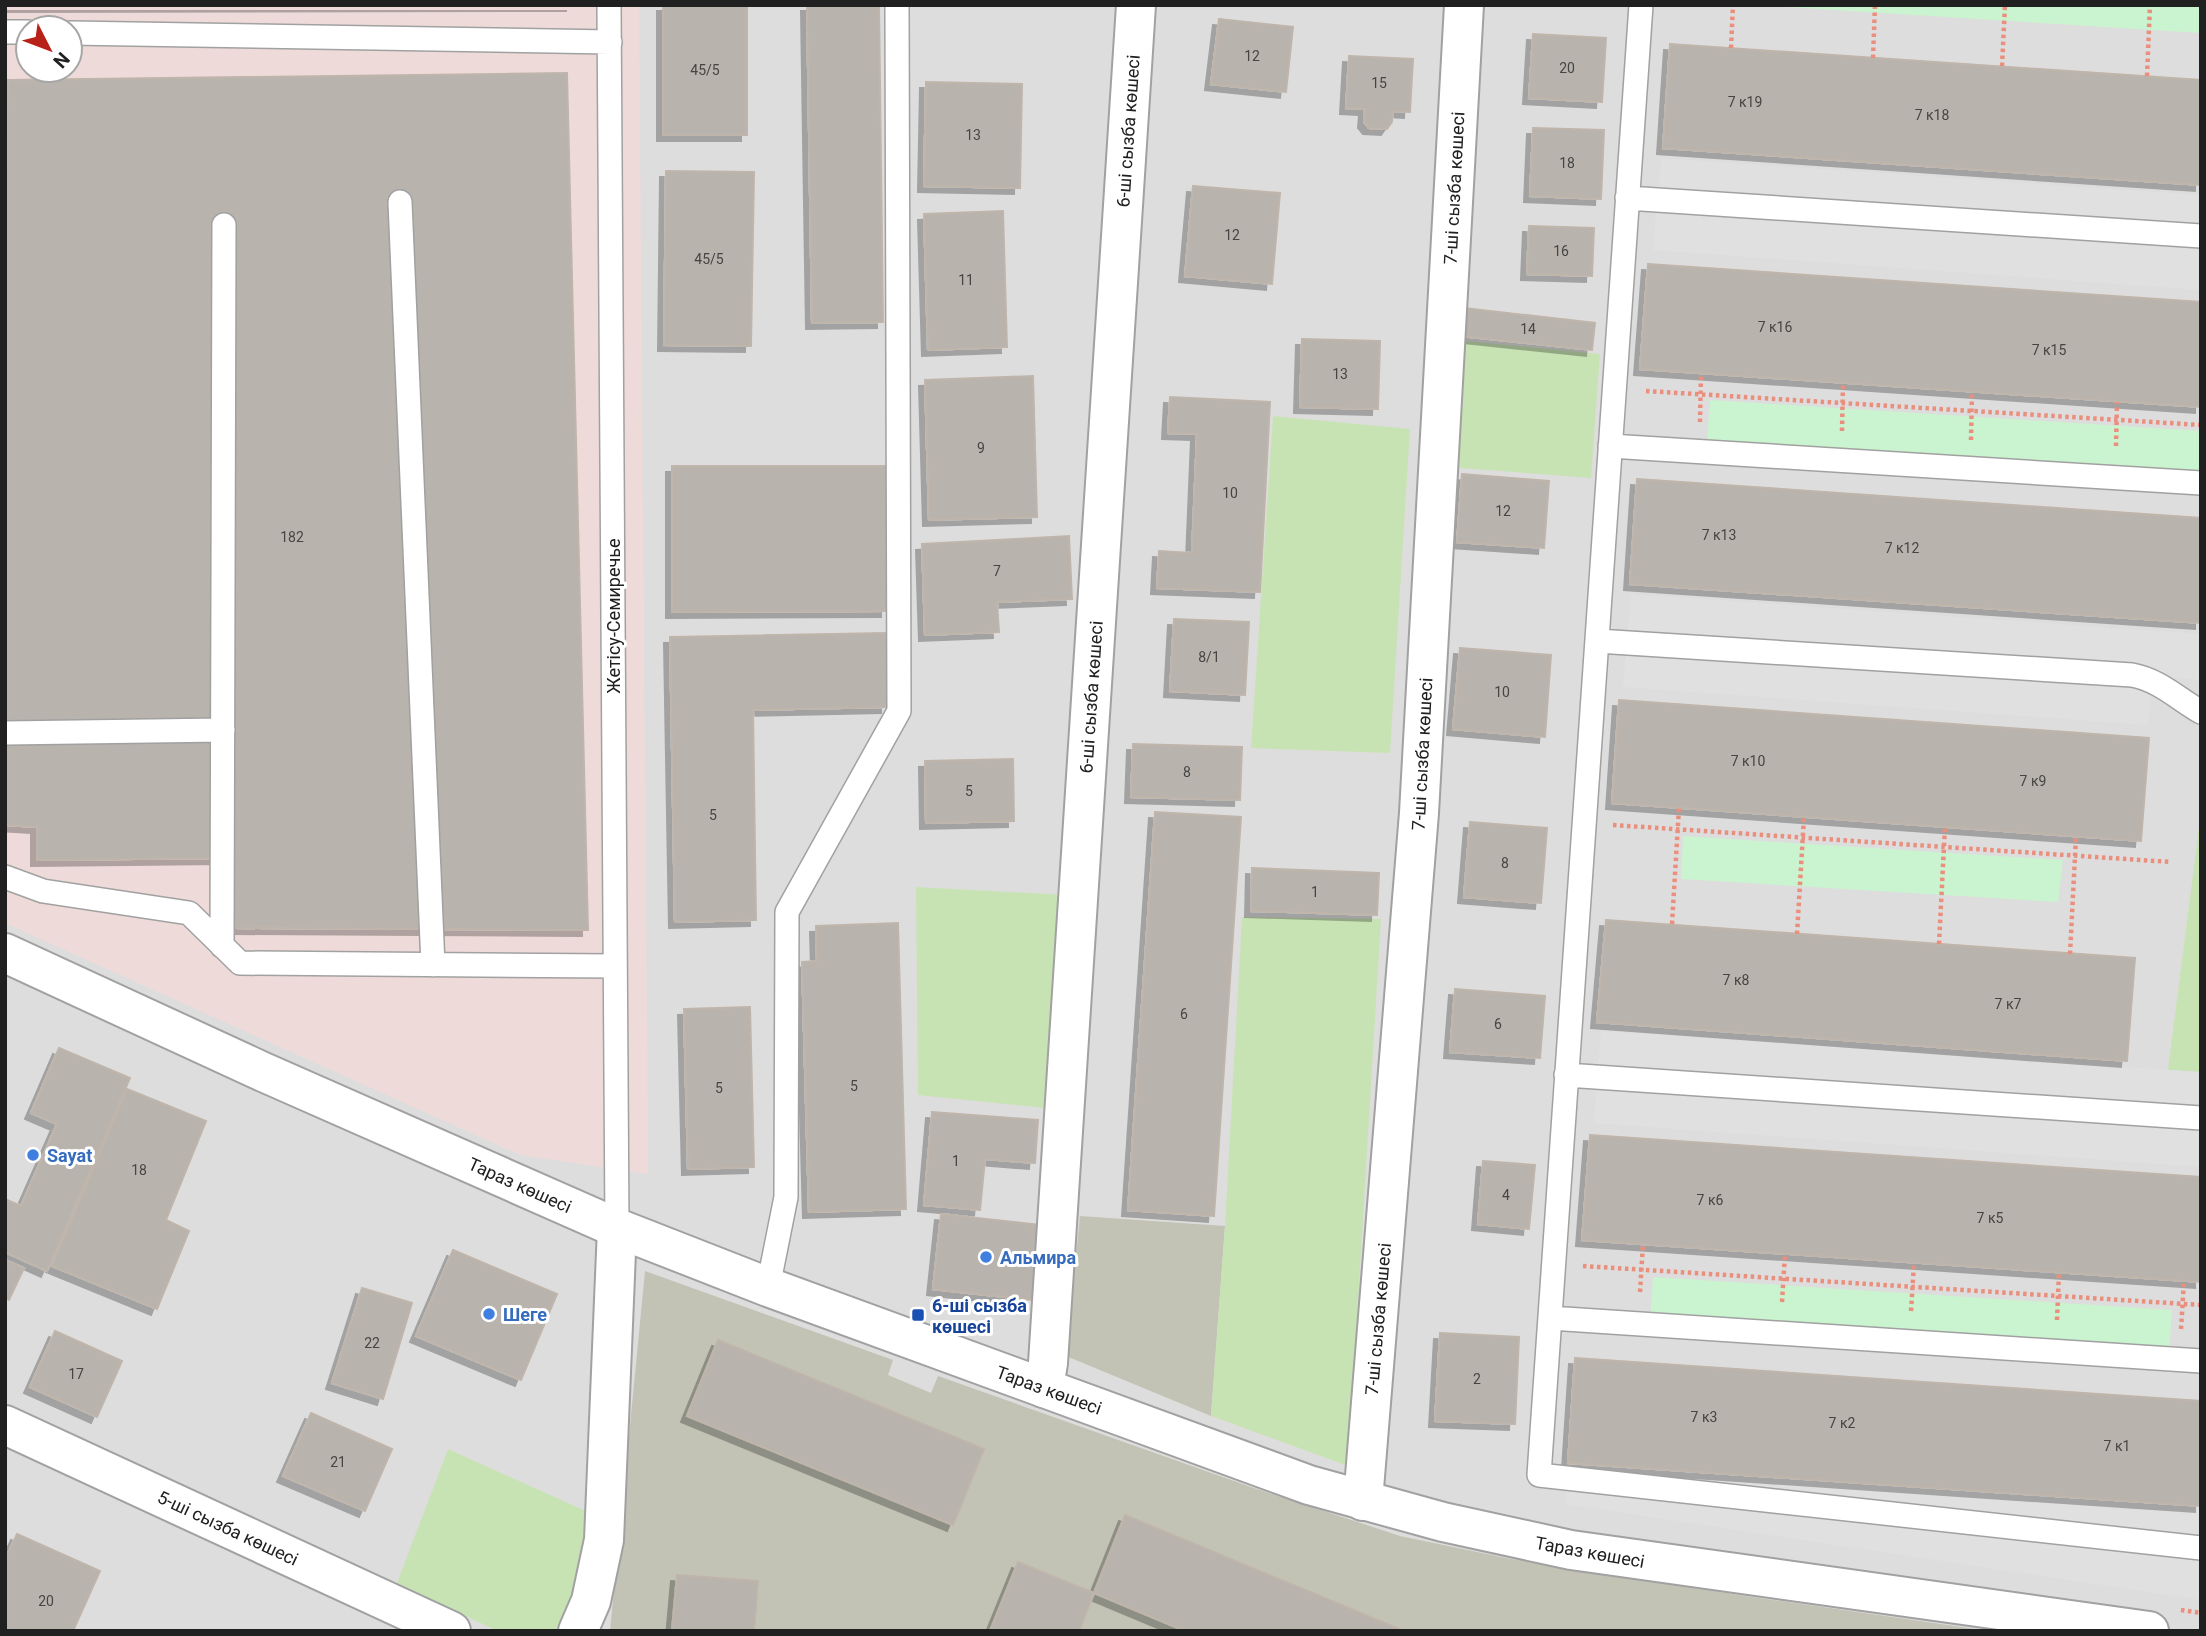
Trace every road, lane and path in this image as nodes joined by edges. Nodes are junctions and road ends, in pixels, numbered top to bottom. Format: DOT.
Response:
graph roads {
  1 [pos="609,5"];
  2 [pos="897,5"];
  3 [pos="1136,5"];
  4 [pos="1464,5"];
  5 [pos="1641,5"];
  6 [pos="1733,5"];
  7 [pos="1875,5"];
  8 [pos="2005,5"];
  9 [pos="2150,5"];
  10 [pos="84,33"];
  11 [pos="610,42"];
  12 [pos="1731,48"];
  13 [pos="1873,58"];
  14 [pos="2002,66"];
  15 [pos="2147,76"];
  16 [pos="1627,198"];
  17 [pos="400,202"];
  18 [pos="224,225"];
  19 [pos="2201,236"];
  20 [pos="1614,388"];
  21 [pos="2201,425"];
  22 [pos="1610,446"];
  23 [pos="2201,483"];
  24 [pos="1597,641"];
  25 [pos="2201,712"];
  26 [pos="223,730"];
  27 [pos="5,733"];
  28 [pos="1679,808"];
  29 [pos="1804,817"];
  30 [pos="1584,823"];
  31 [pos="1945,827"];
  32 [pos="1678,829"];
  33 [pos="2076,837"];
  34 [pos="1803,838"];
  35 [pos="1945,847"];
  36 [pos="2075,856"];
  37 [pos="2171,862"];
  38 [pos="5,877"];
  39 [pos="1672,925"];
  40 [pos="1797,934"];
  41 [pos="1939,944"];
  42 [pos="222,946"];
  43 [pos="5,953"];
  44 [pos="2070,954"];
  45 [pos="433,965"];
  46 [pos="615,966"];
  47 [pos="1566,1075"];
  48 [pos="2201,1118"];
  49 [pos="617,1228"];
  50 [pos="1553,1265"];
  51 [pos="768,1287"];
  52 [pos="2201,1305"];
  53 [pos="1550,1318"];
  54 [pos="2201,1361"];
  55 [pos="1044,1388"];
  56 [pos="5,1424"];
  57 [pos="1363,1501"];
  58 [pos="2201,1548"];
  59 [pos="451,1631"];
  60 [pos="578,1631"];
  61 [pos="2149,1631"];
  1 -- 11 [label="lane, Жетісу-Семиречье"];
  2 -- 51 [label="lane"];
  3 -- 55 [label="street, 6-ші сызба көшесі"];
  4 -- 57 [label="street, 7-ші сызба көшесі"];
  5 -- 16 [label="lane"];
  6 -- 12 [label="path"];
  7 -- 13 [label="path"];
  8 -- 14 [label="path"];
  9 -- 15 [label="path"];
  10 -- 11 [label="lane"];
  11 -- 46 [label="lane, Жетісу-Семиречье"];
  16 -- 19 [label="lane"];
  16 -- 20 [label="lane"];
  17 -- 45 [label="lane"];
  18 -- 26 [label="lane"];
  20 -- 21 [label="path"];
  20 -- 22 [label="lane"];
  22 -- 23 [label="lane"];
  22 -- 24 [label="lane"];
  24 -- 25 [label="lane"];
  24 -- 30 [label="lane"];
  26 -- 27 [label="lane"];
  26 -- 42 [label="lane"];
  28 -- 32 [label="path"];
  29 -- 34 [label="path"];
  30 -- 32 [label="path"];
  30 -- 47 [label="lane"];
  31 -- 35 [label="path"];
  32 -- 34 [label="path"];
  32 -- 39 [label="path"];
  33 -- 36 [label="path"];
  34 -- 35 [label="path"];
  34 -- 40 [label="path"];
  35 -- 36 [label="path"];
  35 -- 41 [label="path"];
  36 -- 37 [label="path"];
  36 -- 44 [label="path"];
  38 -- 42 [label="lane"];
  42 -- 45 [label="lane"];
  43 -- 49 [label="street, Тараз көшесі"];
  45 -- 46 [label="lane"];
  46 -- 49 [label="lane, Жетісу-Семиречье"];
  47 -- 48 [label="lane"];
  47 -- 50 [label="lane"];
  49 -- 51 [label="street, Тараз көшесі"];
  49 -- 60 [label="street"];
  50 -- 52 [label="path"];
  50 -- 53 [label="lane"];
  51 -- 55 [label="street, Тараз көшесі"];
  53 -- 54 [label="lane"];
  53 -- 58 [label="lane"];
  55 -- 57 [label="street, Тараз көшесі"];
  56 -- 59 [label="street, 5-ші сызба көшесі"];
  57 -- 61 [label="street, Тараз көшесі"];
}
